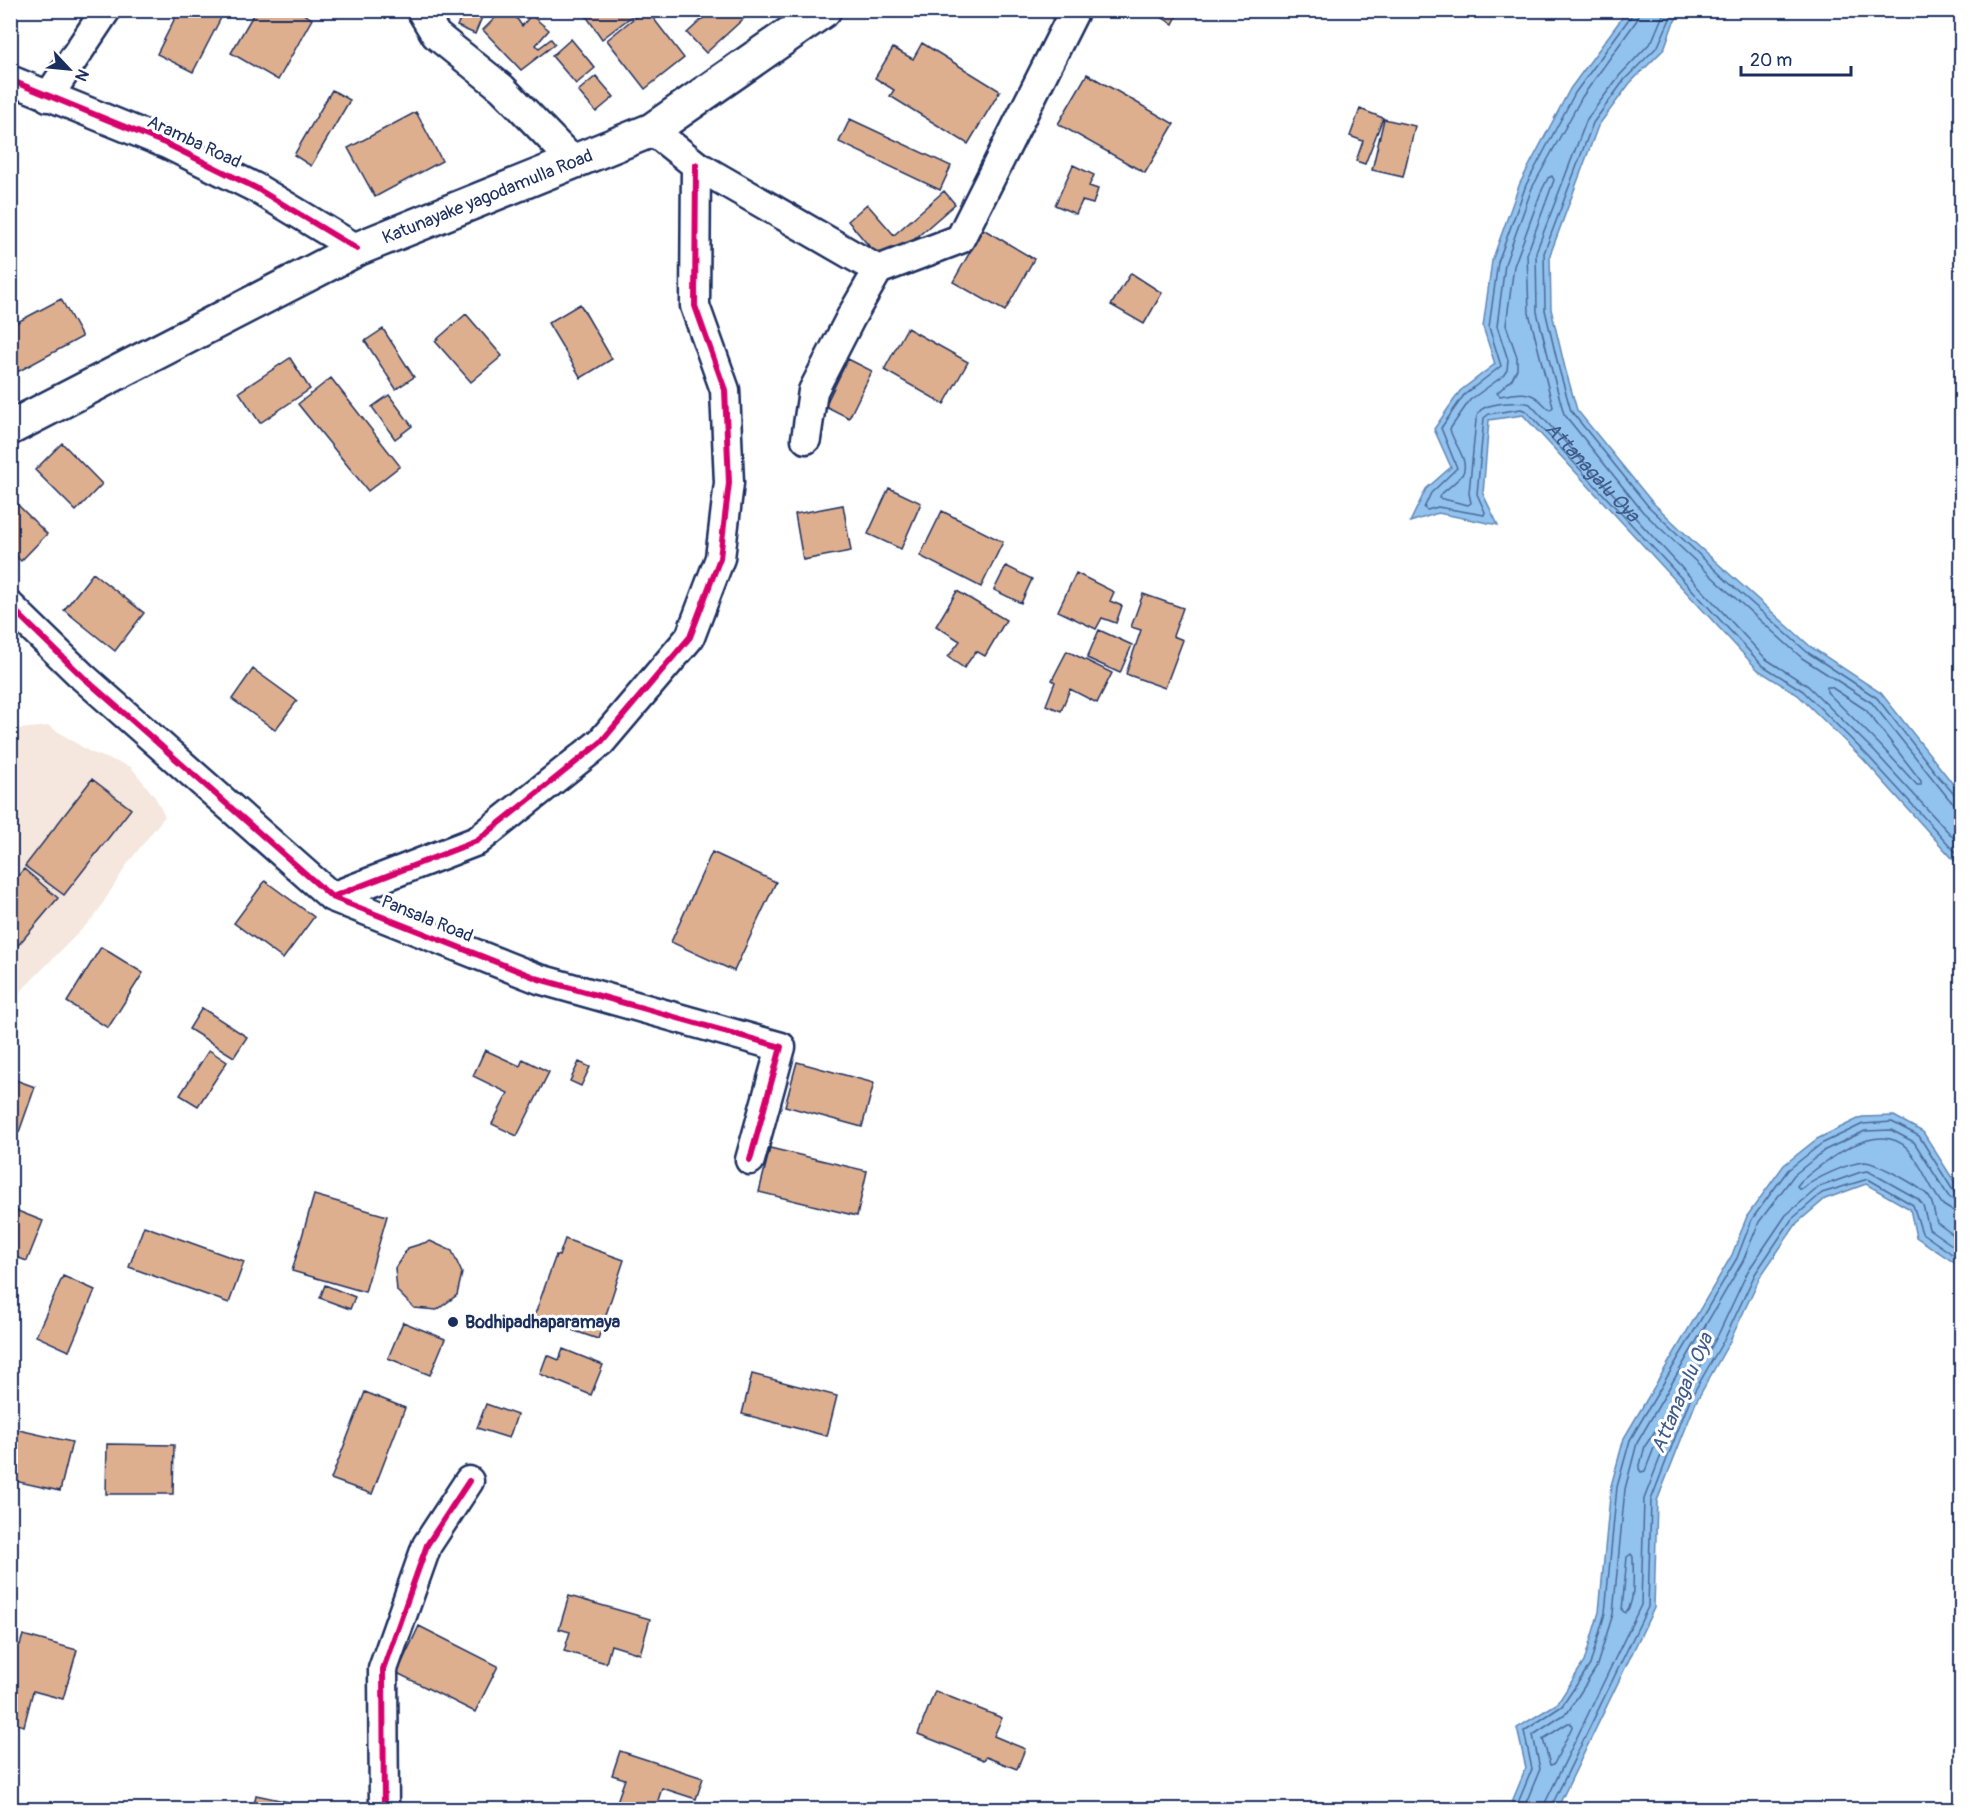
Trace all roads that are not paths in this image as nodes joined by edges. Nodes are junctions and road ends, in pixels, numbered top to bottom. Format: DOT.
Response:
graph roads {
  1 [pos="106,10"];
  2 [pos="422,10"];
  3 [pos="824,10"];
  4 [pos="1075,10"];
  5 [pos="10,80"];
  6 [pos="48,97"];
  7 [pos="652,130"];
  8 [pos="573,161"];
  9 [pos="696,165"];
  10 [pos="357,249"];
  11 [pos="878,270"];
  12 [pos="10,428"];
  13 [pos="806,439"];
  14 [pos="10,606"];
  15 [pos="332,897"];
  16 [pos="750,1160"];
  17 [pos="469,1481"];
  18 [pos="384,1809"];
  1 -- 6 [label="street"];
  2 -- 8 [label="street"];
  3 -- 7 [label="main road, Katunayake yagodamulla Road"];
  4 -- 11 [label="street"];
  5 -- 6 [label="street, Aramba Road"];
  6 -- 10 [label="street, Aramba Road"];
  7 -- 8 [label="main road, Katunayake yagodamulla Road"];
  7 -- 9 [label="street"];
  8 -- 10 [label="main road, Katunayake yagodamulla Road"];
  9 -- 11 [label="street"];
  9 -- 15 [label="street"];
  10 -- 12 [label="main road, Katunayake yagodamulla Road"];
  11 -- 13 [label="street"];
  14 -- 15 [label="street, Pansala Road"];
  15 -- 16 [label="street, Pansala Road"];
  17 -- 18 [label="street"];
}
